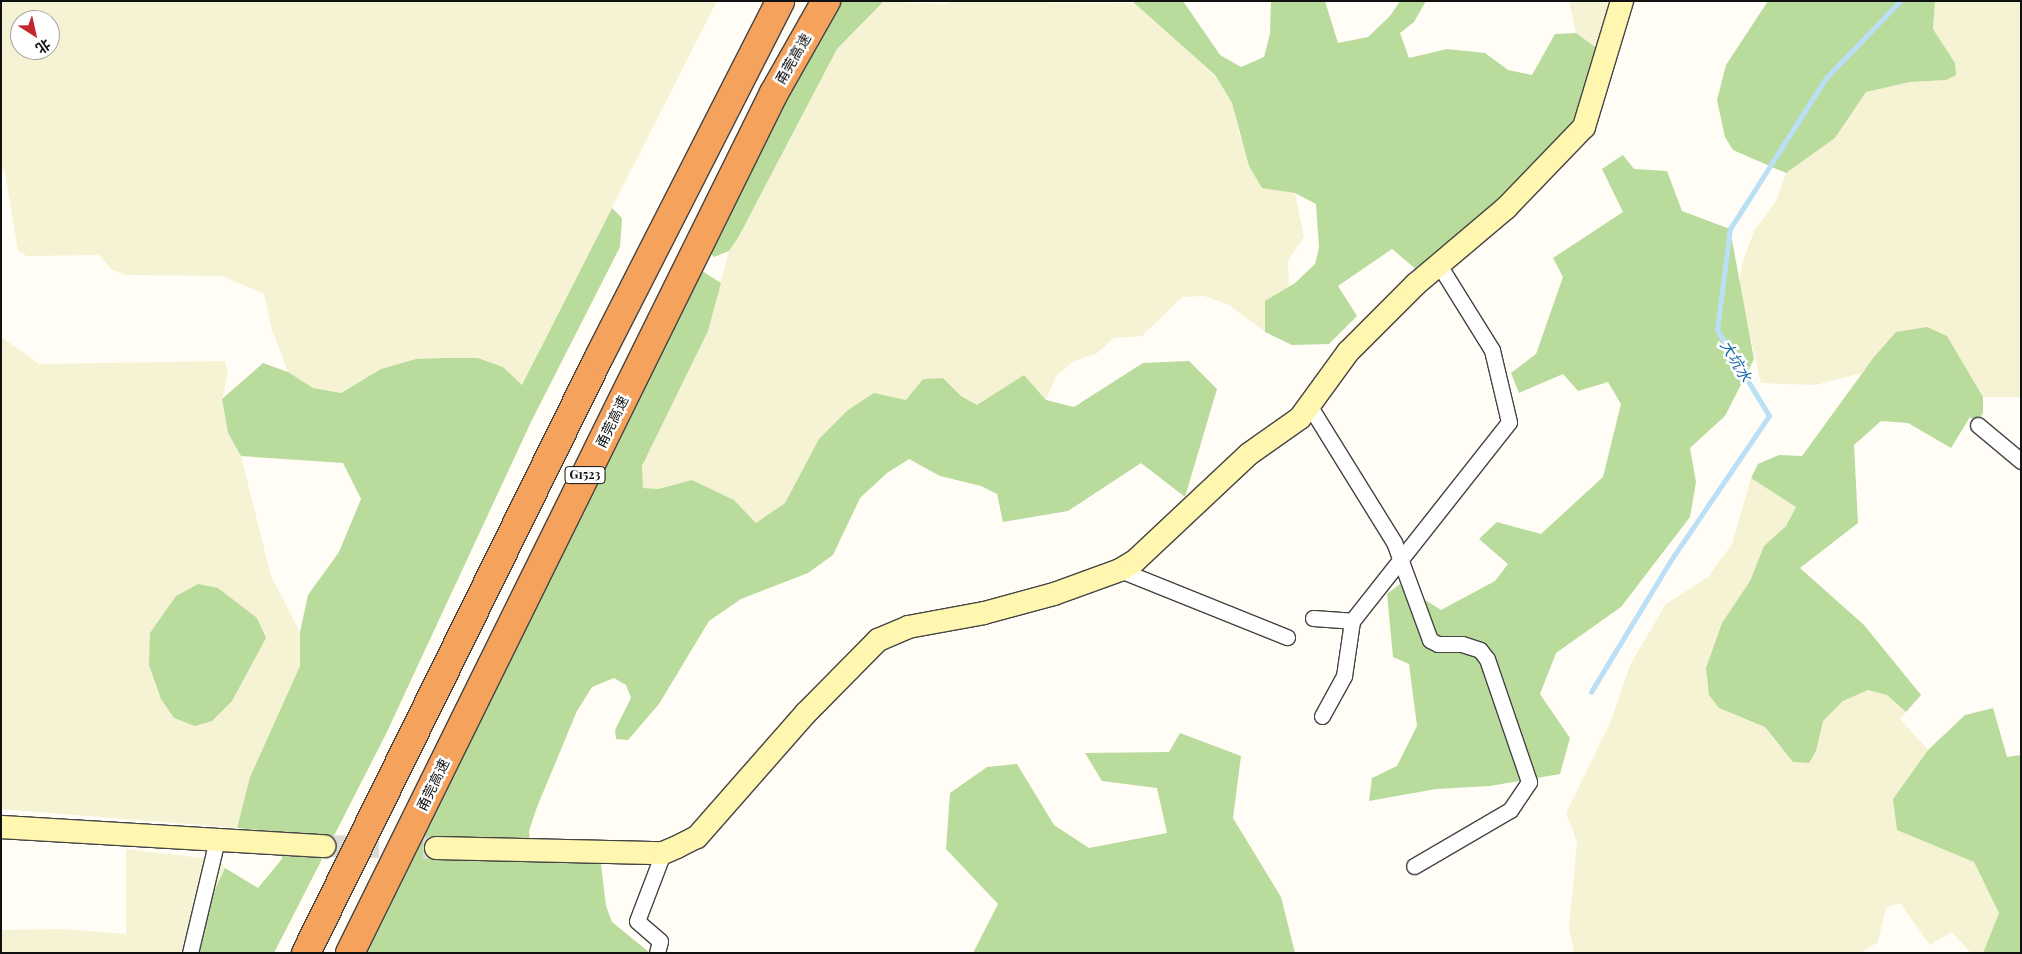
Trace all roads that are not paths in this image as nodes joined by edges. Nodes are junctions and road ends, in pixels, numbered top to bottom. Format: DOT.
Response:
graph roads {
  1 [pos="780,1"];
  2 [pos="826,1"];
  3 [pos="1622,1"];
  4 [pos="1439,265"];
  5 [pos="1309,406"];
  6 [pos="1978,425"];
  7 [pos="2021,461"];
  8 [pos="1400,558"];
  9 [pos="1120,570"];
  10 [pos="1313,618"];
  11 [pos="1352,621"];
  12 [pos="1287,636"];
  13 [pos="1322,716"];
  14 [pos="1,827"];
  15 [pos="217,840"];
  16 [pos="324,846"];
  17 [pos="436,848"];
  18 [pos="663,853"];
  19 [pos="1414,866"];
  20 [pos="190,953"];
  21 [pos="306,953"];
  22 [pos="350,953"];
  23 [pos="657,953"];
  1 -- 21 [label="highway, G1523"];
  2 -- 22 [label="highway, 甬莞高速 / G1523"];
  3 -- 4 [label="street"];
  4 -- 5 [label="street"];
  4 -- 8 [label="street"];
  5 -- 8 [label="street"];
  5 -- 9 [label="street"];
  6 -- 7 [label="street"];
  8 -- 11 [label="street"];
  8 -- 19 [label="street"];
  9 -- 12 [label="street"];
  9 -- 18 [label="street"];
  10 -- 11 [label="street"];
  11 -- 13 [label="street"];
  14 -- 15 [label="street"];
  15 -- 16 [label="street"];
  15 -- 20 [label="street"];
  17 -- 18 [label="street"];
  18 -- 23 [label="street"];
}
